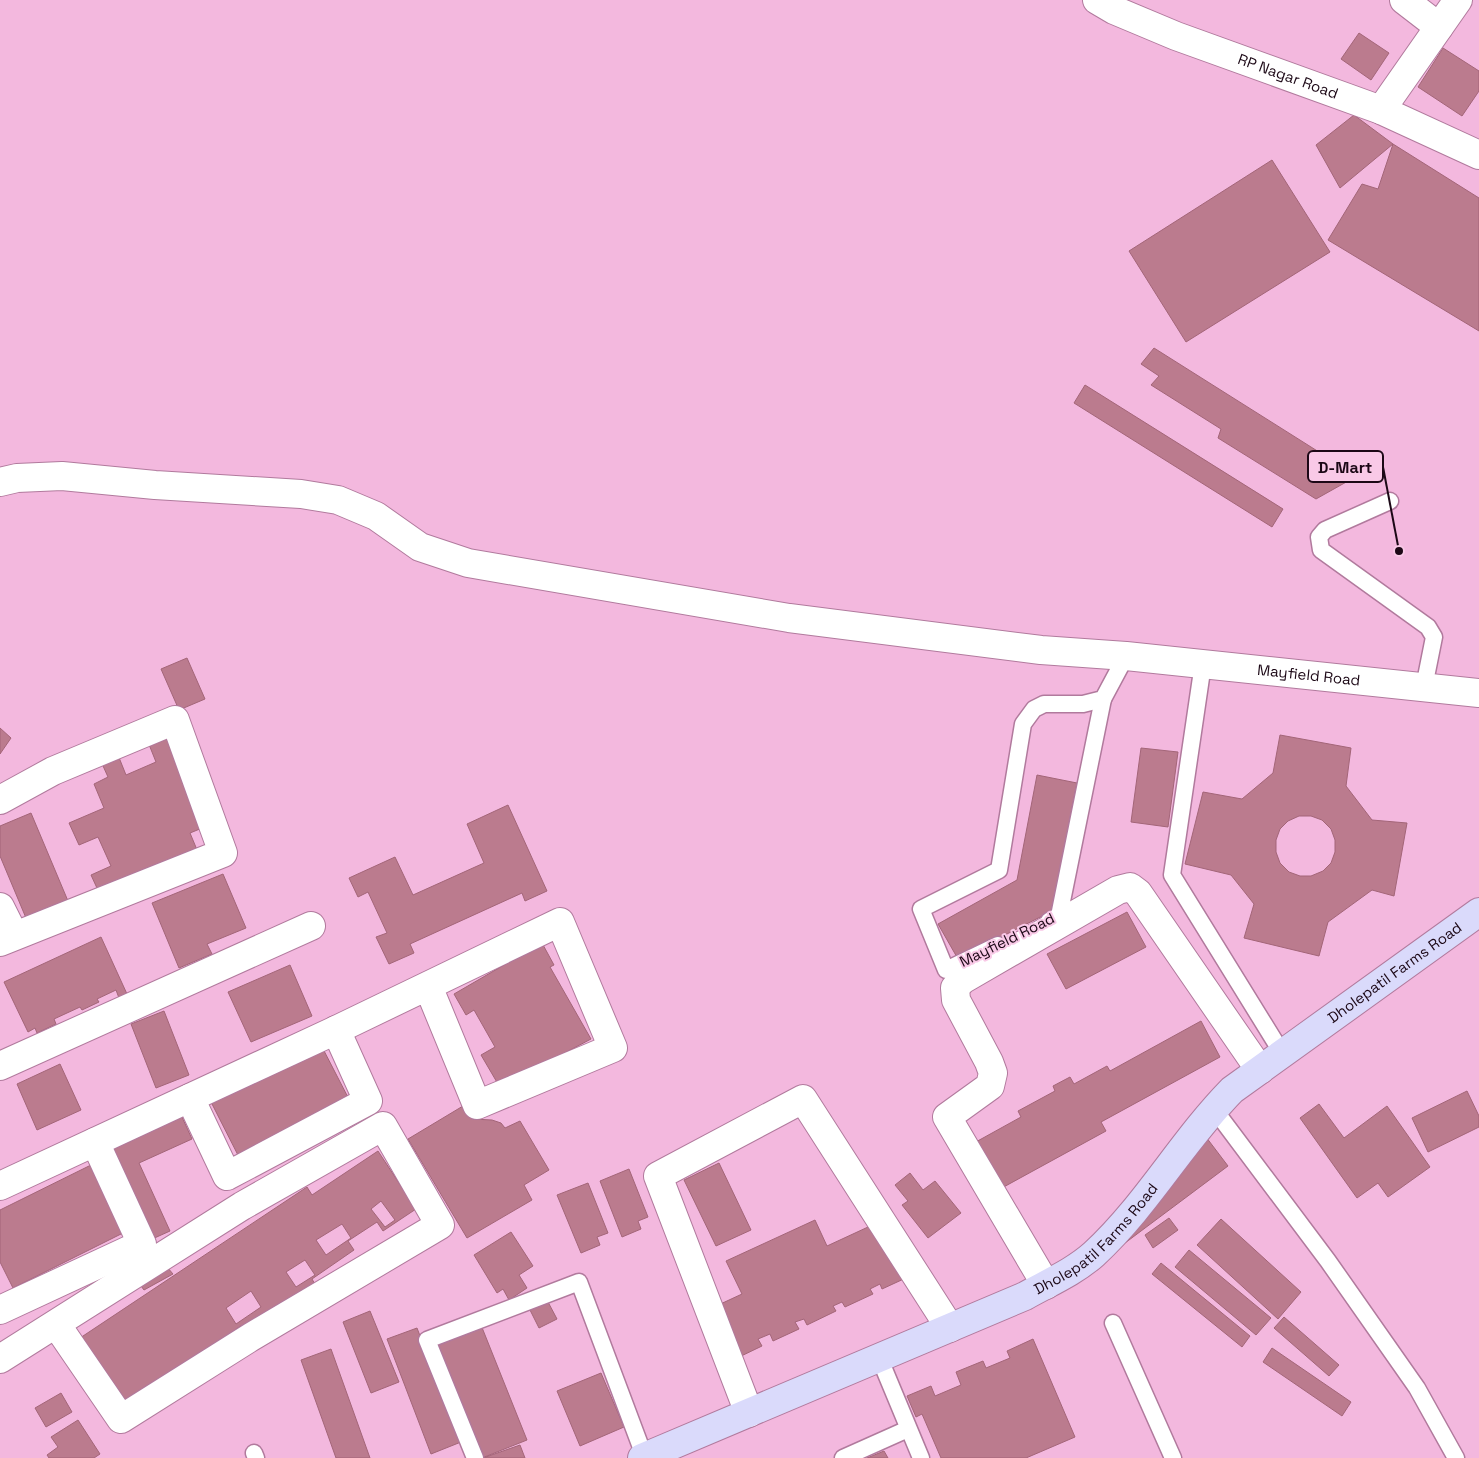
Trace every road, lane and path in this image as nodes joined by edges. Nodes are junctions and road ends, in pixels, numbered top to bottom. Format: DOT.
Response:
graph roads {
  1 [pos="1097,0"];
  2 [pos="1404,0"];
  3 [pos="1458,0"];
  4 [pos="1439,28"];
  5 [pos="1381,110"];
  6 [pos="1479,155"];
  7 [pos="0,482"];
  8 [pos="1390,501"];
  9 [pos="1126,656"];
  10 [pos="1203,664"];
  11 [pos="1479,673"];
  12 [pos="1424,687"];
  13 [pos="1450,690"];
  14 [pos="1479,693"];
  15 [pos="1103,699"];
  16 [pos="0,800"];
  17 [pos="0,907"];
  18 [pos="1479,912"];
  19 [pos="311,926"];
  20 [pos="7,938"];
  21 [pos="428,986"];
  22 [pos="336,1030"];
  23 [pos="1282,1052"];
  24 [pos="0,1066"];
  25 [pos="1260,1070"];
  26 [pos="190,1098"];
  27 [pos="1214,1109"];
  28 [pos="94,1142"];
  29 [pos="0,1186"];
  30 [pos="1046,1285"];
  31 [pos="0,1310"];
  32 [pos="1113,1322"];
  33 [pos="56,1324"];
  34 [pos="950,1328"];
  35 [pos="879,1357"];
  36 [pos="0,1359"];
  37 [pos="749,1412"];
  38 [pos="908,1429"];
  39 [pos="475,1458"];
  40 [pos="644,1458"];
  41 [pos="843,1458"];
  42 [pos="922,1458"];
  43 [pos="1173,1458"];
  44 [pos="1456,1458"];
  1 -- 5 [label="street, RP Nagar Road"];
  2 -- 4 [label="street"];
  3 -- 4 [label="street"];
  4 -- 5 [label="street"];
  5 -- 6 [label="street, RP Nagar Road"];
  7 -- 9 [label="street"];
  8 -- 12 [label="lane"];
  9 -- 10 [label="street, Mayfield Road"];
  9 -- 15 [label="lane, Mayfield Road"];
  10 -- 12 [label="street, Mayfield Road"];
  10 -- 23 [label="lane"];
  11 -- 13 [label="street"];
  12 -- 13 [label="street, Mayfield Road"];
  13 -- 14 [label="street, Mayfield Road"];
  15 -- 15 [label="lane, Mayfield Road"];
  16 -- 20 [label="street"];
  17 -- 20 [label="street"];
  18 -- 23 [label="street, Dholepatil Farms Road"];
  19 -- 24 [label="street"];
  21 -- 21 [label="street"];
  21 -- 22 [label="street"];
  22 -- 26 [label="street"];
  22 -- 26 [label="street"];
  23 -- 25 [label="street, Dholepatil Farms Road"];
  25 -- 27 [label="street, Dholepatil Farms Road"];
  25 -- 30 [label="street"];
  26 -- 28 [label="street"];
  27 -- 30 [label="street, Dholepatil Farms Road"];
  27 -- 44 [label="lane"];
  28 -- 29 [label="street"];
  28 -- 31 [label="street"];
  30 -- 34 [label="street, Dholepatil Farms Road"];
  32 -- 43 [label="lane"];
  33 -- 33 [label="street"];
  33 -- 36 [label="street"];
  34 -- 35 [label="street, Dholepatil Farms Road"];
  34 -- 37 [label="street"];
  35 -- 37 [label="street, Dholepatil Farms Road"];
  35 -- 38 [label="lane"];
  37 -- 40 [label="street, Dholepatil Farms Road"];
  38 -- 41 [label="lane"];
  38 -- 42 [label="lane"];
  39 -- 40 [label="lane"];
}
